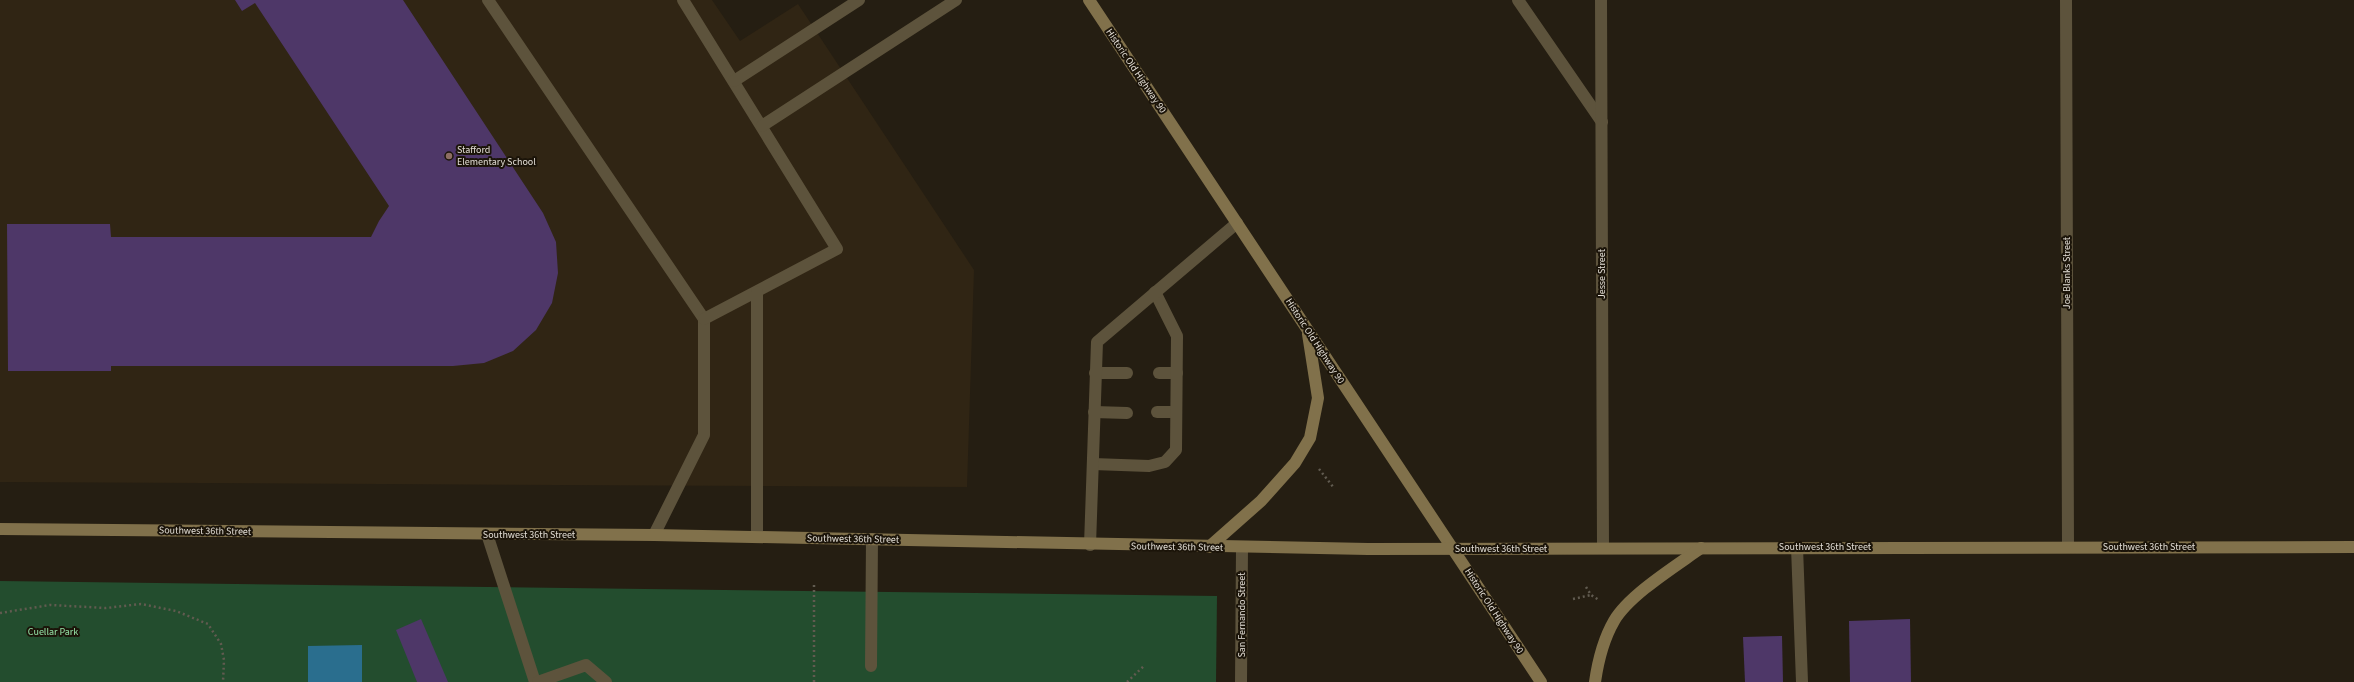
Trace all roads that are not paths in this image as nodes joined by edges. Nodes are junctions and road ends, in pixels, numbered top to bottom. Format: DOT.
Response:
graph roads {
  1 [pos="488,0"];
  2 [pos="683,0"];
  3 [pos="858,0"];
  4 [pos="956,0"];
  5 [pos="1088,0"];
  6 [pos="1518,0"];
  7 [pos="1601,0"];
  8 [pos="2066,0"];
  9 [pos="734,81"];
  10 [pos="1602,122"];
  11 [pos="762,126"];
  12 [pos="1237,223"];
  13 [pos="757,292"];
  14 [pos="1155,292"];
  15 [pos="704,319"];
  16 [pos="1307,328"];
  17 [pos="1095,373"];
  18 [pos="1127,373"];
  19 [pos="1159,373"];
  20 [pos="1177,373"];
  21 [pos="1094,412"];
  22 [pos="1157,412"];
  23 [pos="1176,412"];
  24 [pos="1127,413"];
  25 [pos="1093,464"];
  26 [pos="0,529"];
  27 [pos="487,534"];
  28 [pos="654,535"];
  29 [pos="757,537"];
  30 [pos="872,540"];
  31 [pos="1090,545"];
  32 [pos="1209,547"];
  33 [pos="1797,547"];
  34 [pos="2068,547"];
  35 [pos="2354,547"];
  36 [pos="1242,548"];
  37 [pos="1603,548"];
  38 [pos="1701,548"];
  39 [pos="1454,549"];
  40 [pos="871,666"];
  41 [pos="536,682"];
  42 [pos="606,682"];
  43 [pos="1241,682"];
  44 [pos="1541,682"];
  45 [pos="1595,682"];
  46 [pos="1802,682"];
  1 -- 15 [label="street"];
  2 -- 9 [label="street"];
  3 -- 9 [label="street"];
  4 -- 11 [label="street"];
  5 -- 12 [label="main road, Historic Old Highway 90"];
  6 -- 10 [label="street"];
  7 -- 10 [label="street, Jesse Street"];
  8 -- 34 [label="street, Joe Blanks Street"];
  9 -- 11 [label="street"];
  10 -- 37 [label="street, Jesse Street"];
  11 -- 13 [label="street"];
  12 -- 14 [label="street"];
  12 -- 16 [label="main road, Historic Old Highway 90"];
  13 -- 15 [label="street"];
  13 -- 29 [label="street"];
  14 -- 17 [label="street"];
  14 -- 20 [label="street"];
  15 -- 28 [label="street"];
  16 -- 32 [label="main road"];
  16 -- 39 [label="main road, Historic Old Highway 90"];
  17 -- 18 [label="street"];
  17 -- 21 [label="street"];
  19 -- 20 [label="street"];
  20 -- 23 [label="street"];
  21 -- 24 [label="street"];
  21 -- 25 [label="street"];
  22 -- 23 [label="street"];
  23 -- 25 [label="street"];
  25 -- 31 [label="street"];
  26 -- 27 [label="main road, Southwest 36th Street"];
  27 -- 28 [label="main road, Southwest 36th Street"];
  27 -- 41 [label="street"];
  28 -- 29 [label="main road, Southwest 36th Street"];
  29 -- 30 [label="main road, Southwest 36th Street"];
  30 -- 31 [label="main road, Southwest 36th Street"];
  30 -- 40 [label="street"];
  31 -- 32 [label="main road, Southwest 36th Street"];
  32 -- 36 [label="main road, Southwest 36th Street"];
  33 -- 34 [label="main road, Southwest 36th Street"];
  33 -- 38 [label="main road, Southwest 36th Street"];
  33 -- 46 [label="street"];
  34 -- 35 [label="main road, Southwest 36th Street"];
  36 -- 39 [label="main road, Southwest 36th Street"];
  36 -- 43 [label="street, San Fernando Street"];
  37 -- 38 [label="main road, Southwest 36th Street"];
  37 -- 39 [label="main road, Southwest 36th Street"];
  38 -- 45 [label="main road"];
  39 -- 44 [label="main road, Historic Old Highway 90"];
  41 -- 42 [label="street"];
}
